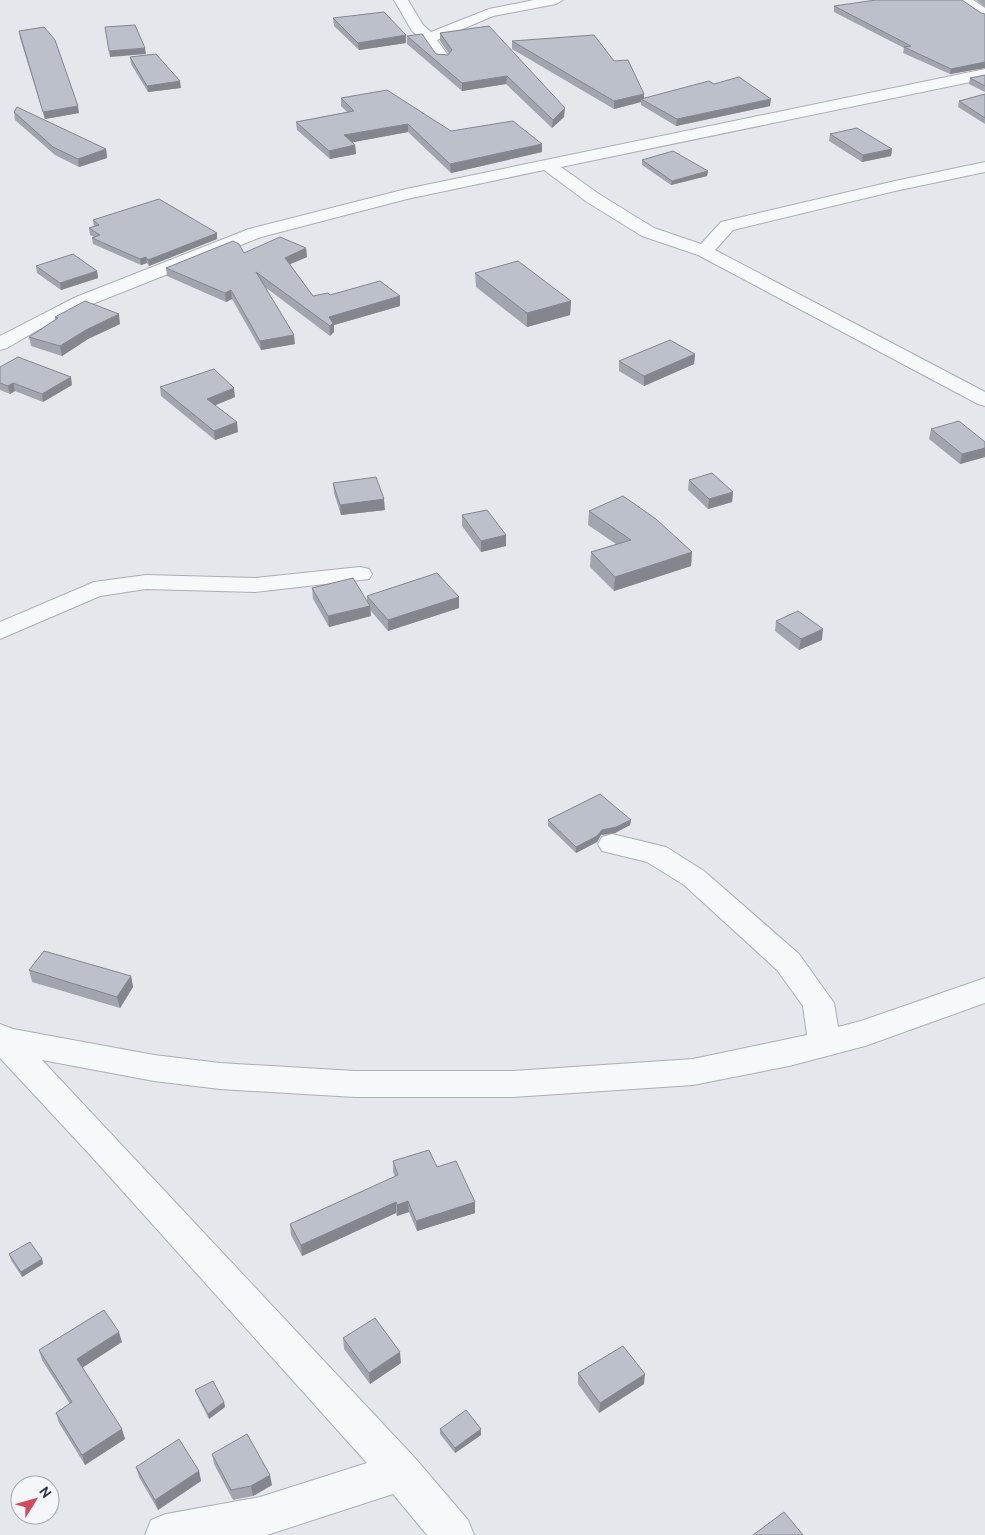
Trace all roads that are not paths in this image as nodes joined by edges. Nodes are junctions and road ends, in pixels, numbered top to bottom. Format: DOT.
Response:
graph roads {
  1 [pos="401,0"];
  2 [pos="556,0"];
  3 [pos="963,0"];
  4 [pos="985,14"];
  5 [pos="429,38"];
  6 [pos="443,58"];
  7 [pos="985,74"];
  8 [pos="549,166"];
  9 [pos="985,167"];
  10 [pos="704,251"];
  11 [pos="0,344"];
  12 [pos="985,400"];
  13 [pos="360,574"];
  14 [pos="0,631"];
  15 [pos="612,844"];
  16 [pos="985,990"];
  17 [pos="1,1038"];
  18 [pos="825,1044"];
  19 [pos="401,1472"];
  20 [pos="166,1535"];
  21 [pos="453,1535"];
  1 -- 5 [label="street"];
  2 -- 5 [label="street"];
  3 -- 4 [label="street"];
  5 -- 6 [label="street"];
  7 -- 8 [label="street"];
  8 -- 10 [label="street"];
  8 -- 11 [label="street"];
  9 -- 10 [label="street"];
  10 -- 12 [label="street"];
  13 -- 14 [label="street"];
  15 -- 18 [label="street"];
  16 -- 18 [label="street"];
  17 -- 18 [label="street"];
  17 -- 19 [label="street"];
  19 -- 20 [label="street"];
  19 -- 21 [label="street"];
}
